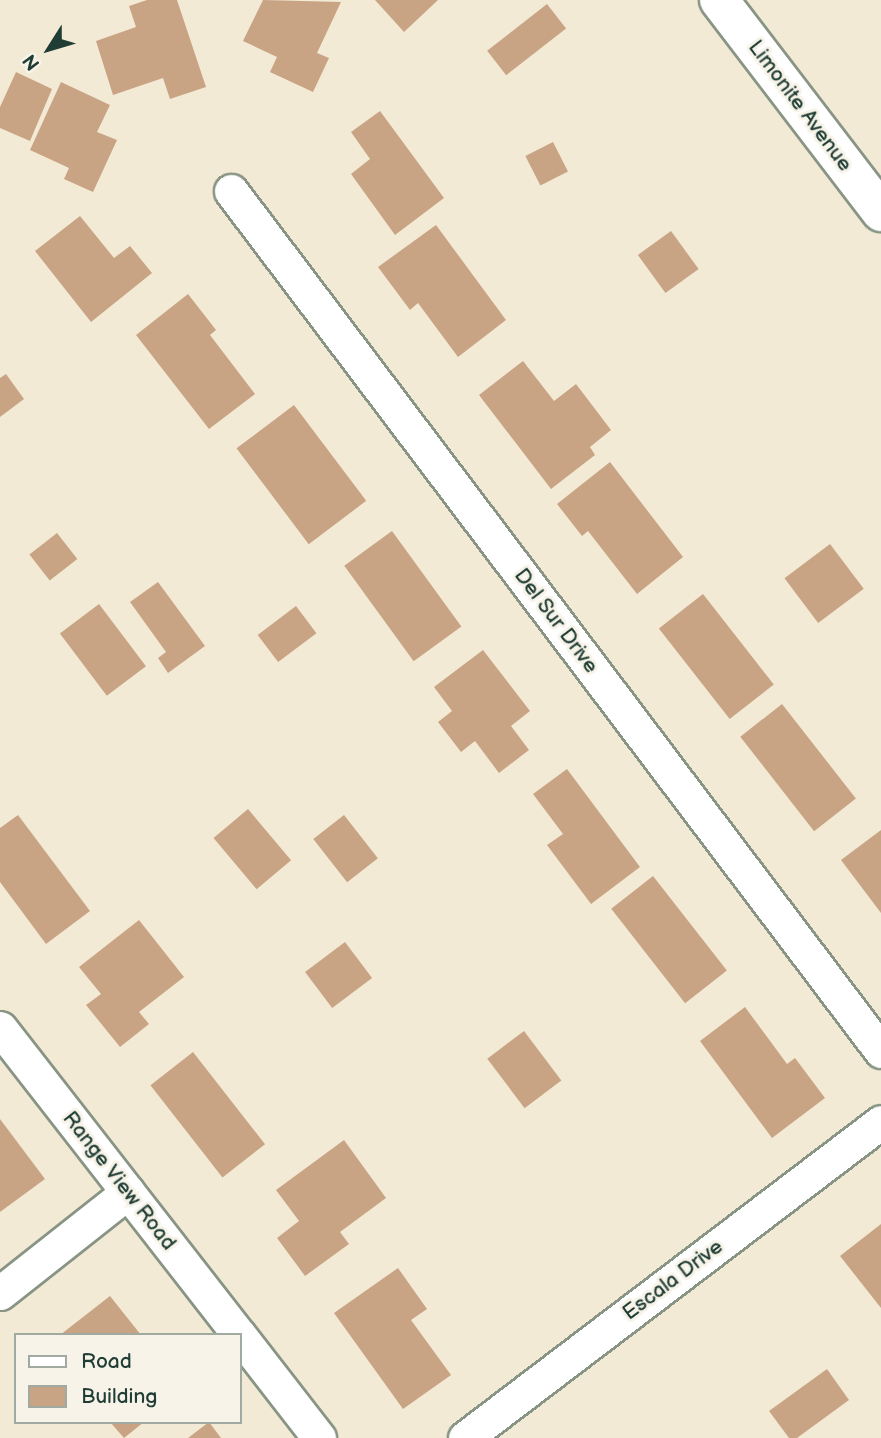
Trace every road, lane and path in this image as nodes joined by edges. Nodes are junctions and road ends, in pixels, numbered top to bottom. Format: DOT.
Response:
graph roads {
  1 [pos="719,0"];
  2 [pos="230,191"];
  3 [pos="881,212"];
  4 [pos="0,1028"];
  5 [pos="881,1051"];
  6 [pos="881,1122"];
  7 [pos="128,1192"];
  8 [pos="0,1293"];
  9 [pos="237,1333"];
  10 [pos="242,1339"];
  11 [pos="319,1438"];
  12 [pos="465,1438"];
  1 -- 3 [label="main road, Limonite Avenue"];
  2 -- 5 [label="street, Del Sur Drive"];
  4 -- 7 [label="street, Range View Road"];
  6 -- 12 [label="street, Escala Drive"];
  7 -- 8 [label="street"];
  7 -- 9 [label="street, Range View Road"];
  10 -- 11 [label="street, Range View Road"];
}
